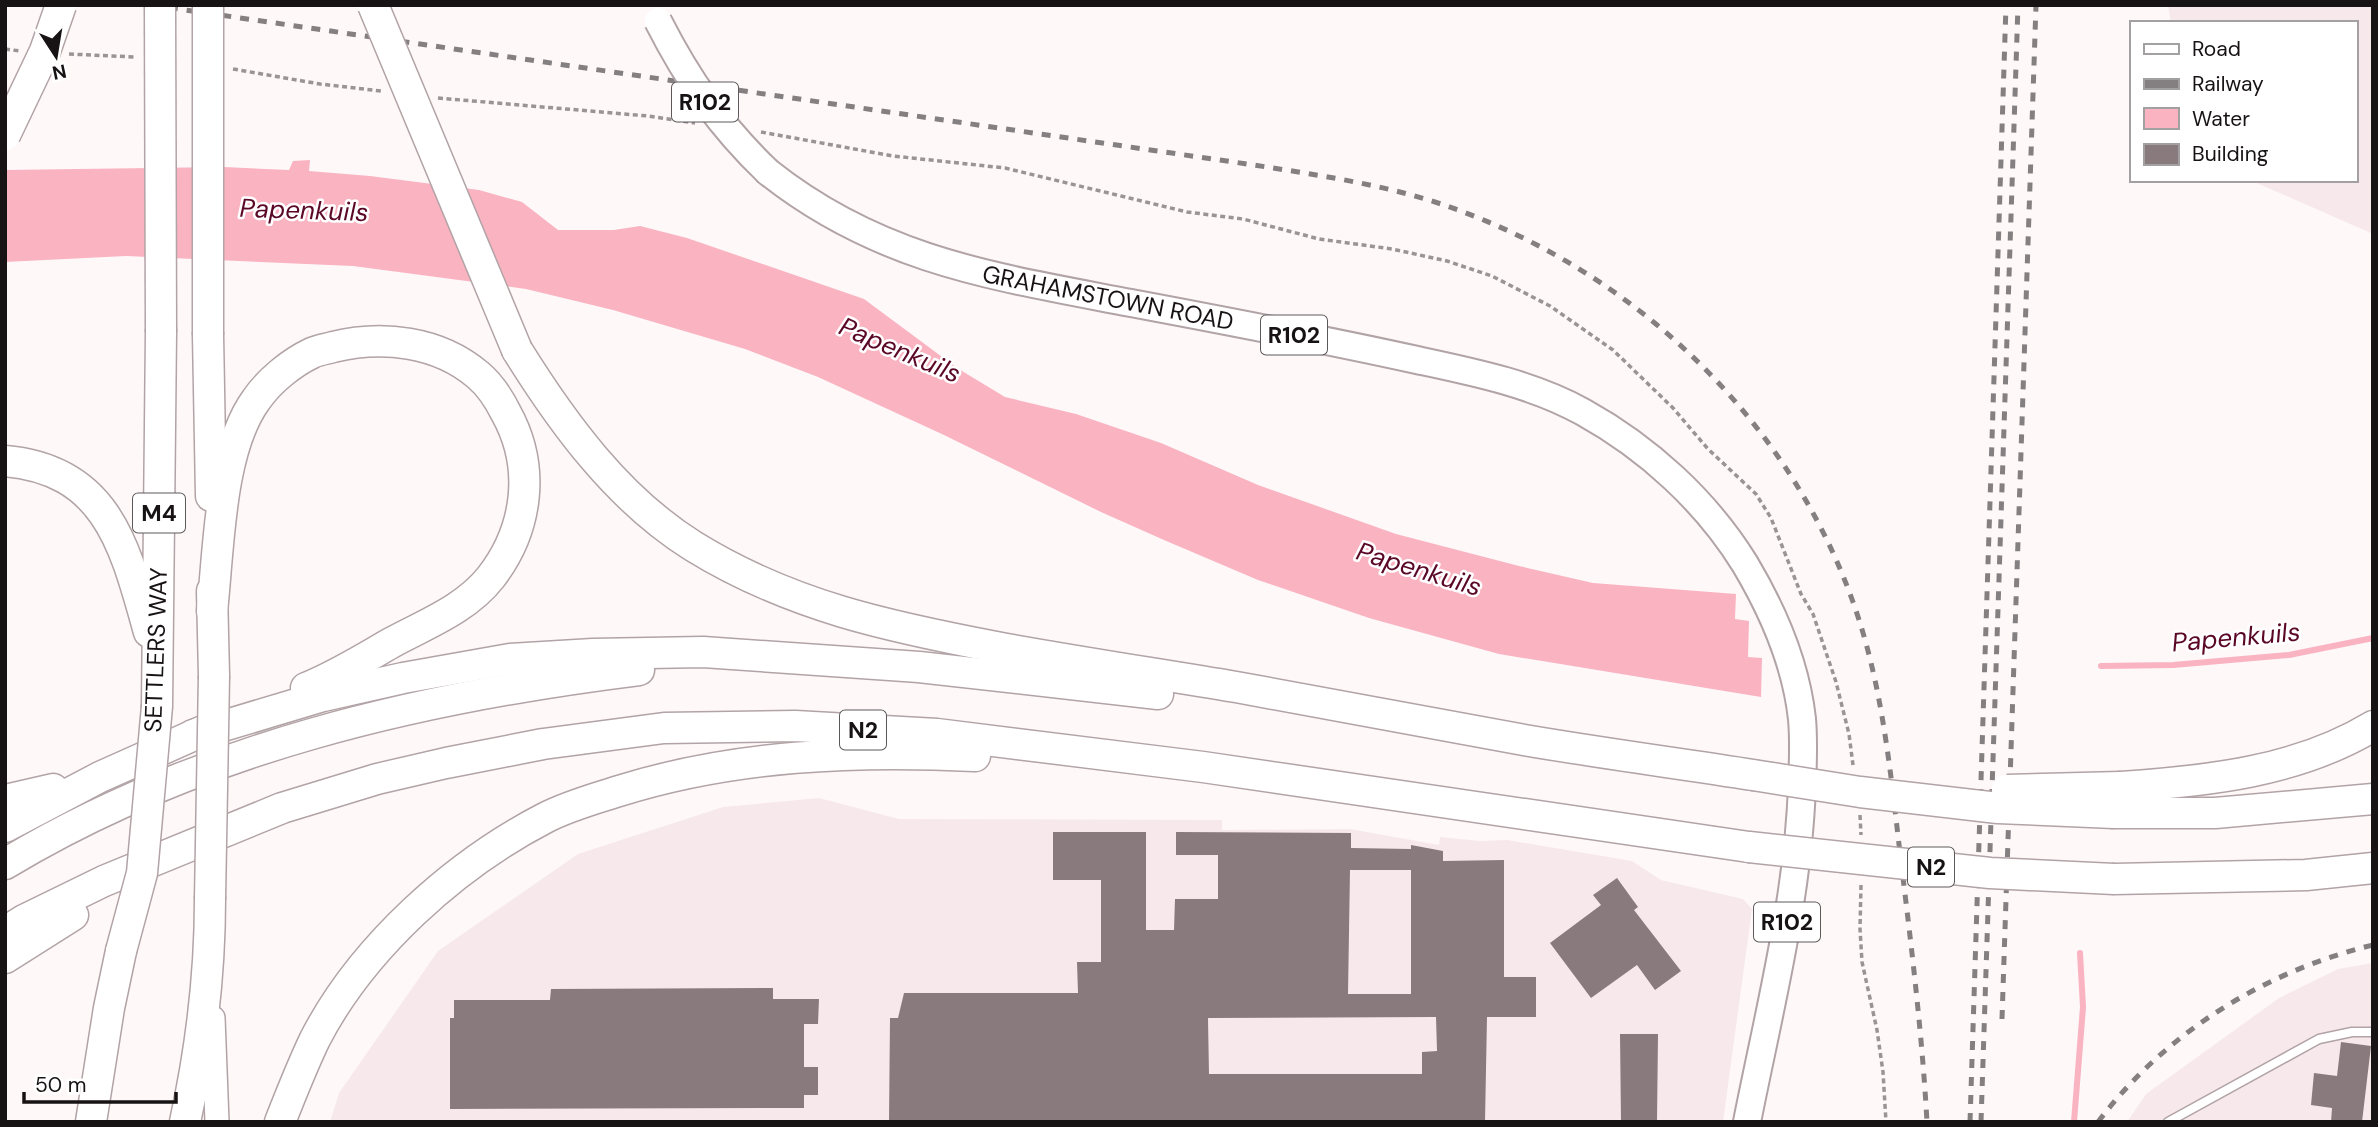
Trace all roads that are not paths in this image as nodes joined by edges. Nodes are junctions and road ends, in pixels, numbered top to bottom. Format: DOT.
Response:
graph roads {
  1 [pos="61,5"];
  2 [pos="160,5"];
  3 [pos="208,5"];
  4 [pos="373,5"];
  5 [pos="653,13"];
  6 [pos="5,135"];
  7 [pos="5,461"];
  8 [pos="212,611"];
  9 [pos="806,661"];
  10 [pos="157,701"];
  11 [pos="2373,726"];
  12 [pos="193,735"];
  13 [pos="1528,740"];
  14 [pos="1203,767"];
  15 [pos="100,777"];
  16 [pos="2373,799"];
  17 [pos="5,800"];
  18 [pos="2117,800"];
  19 [pos="5,827"];
  20 [pos="174,852"];
  21 [pos="5,864"];
  22 [pos="2373,870"];
  23 [pos="5,932"];
  24 [pos="210,945"];
  25 [pos="5,958"];
  26 [pos="109,1008"];
  27 [pos="2373,1032"];
  28 [pos="73,1122"];
  29 [pos="91,1122"];
  30 [pos="185,1122"];
  31 [pos="217,1122"];
  32 [pos="280,1122"];
  33 [pos="1747,1122"];
  34 [pos="2168,1122"];
  1 -- 6 [label="highway, bridge"];
  2 -- 10 [label="highway, SETTLERS WAY / M4, bridge"];
  3 -- 8 [label="highway, M4, bridge"];
  4 -- 13 [label="highway, bridge"];
  5 -- 33 [label="main road, GRAHAMSTOWN ROAD / R102, bridge"];
  7 -- 10 [label="highway"];
  8 -- 12 [label="highway"];
  8 -- 24 [label="highway, M4, bridge"];
  9 -- 12 [label="highway"];
  9 -- 13 [label="highway"];
  9 -- 21 [label="highway"];
  10 -- 26 [label="highway, SETTLERS WAY / M4, bridge"];
  11 -- 18 [label="highway"];
  12 -- 15 [label="highway"];
  13 -- 18 [label="highway, bridge"];
  14 -- 20 [label="highway, N2"];
  14 -- 22 [label="highway, N2, bridge"];
  14 -- 32 [label="highway"];
  15 -- 17 [label="highway"];
  15 -- 19 [label="highway"];
  16 -- 18 [label="highway"];
  20 -- 23 [label="highway, N2"];
  20 -- 25 [label="highway"];
  24 -- 30 [label="highway"];
  24 -- 31 [label="main road, M4"];
  26 -- 28 [label="highway"];
  26 -- 29 [label="highway, SETTLERS WAY / M4"];
  27 -- 34 [label="lane"];
}
